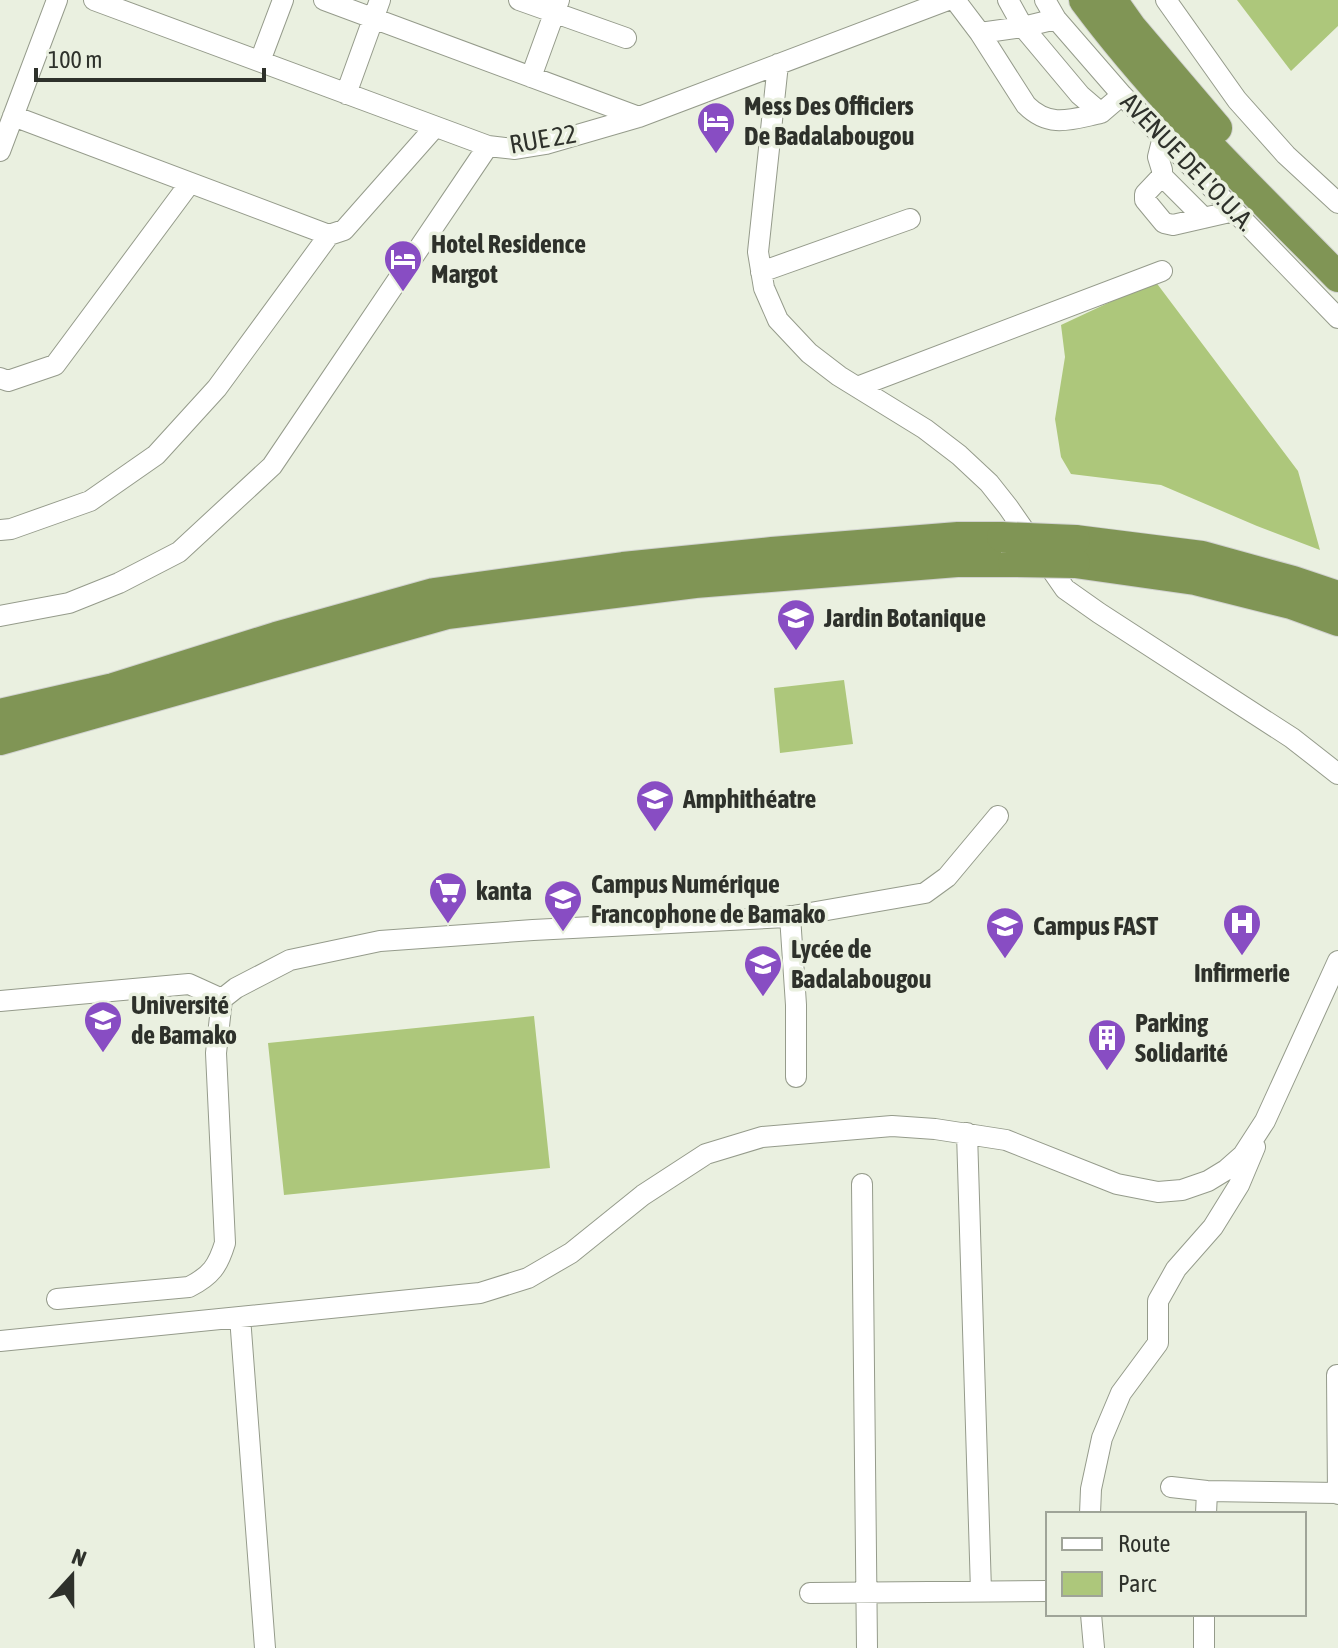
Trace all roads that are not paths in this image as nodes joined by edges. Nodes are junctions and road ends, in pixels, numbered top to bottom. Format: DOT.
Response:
graph roads {
  1 [pos="57,0"];
  2 [pos="94,0"];
  3 [pos="283,0"];
  4 [pos="324,0"];
  5 [pos="519,0"];
  6 [pos="948,0"];
  7 [pos="955,0"];
  8 [pos="1008,0"];
  9 [pos="1045,0"];
  10 [pos="1084,0"];
  11 [pos="1112,0"];
  12 [pos="1166,0"];
  13 [pos="557,6"];
  14 [pos="377,9"];
  15 [pos="1056,19"];
  16 [pos="1023,27"];
  17 [pos="980,33"];
  18 [pos="626,38"];
  19 [pos="260,61"];
  20 [pos="778,64"];
  21 [pos="531,77"];
  22 [pos="346,94"];
  23 [pos="1122,95"];
  24 [pos="1101,113"];
  25 [pos="639,117"];
  26 [pos="7,124"];
  27 [pos="435,127"];
  28 [pos="1163,137"];
  29 [pos="488,146"];
  30 [pos="0,151"];
  31 [pos="1162,176"];
  32 [pos="190,183"];
  33 [pos="1338,203"];
  34 [pos="1234,211"];
  35 [pos="1204,218"];
  36 [pos="910,219"];
  37 [pos="329,235"];
  38 [pos="1338,253"];
  39 [pos="1162,271"];
  40 [pos="761,272"];
  41 [pos="1338,277"];
  42 [pos="1338,318"];
  43 [pos="0,378"];
  44 [pos="857,387"];
  45 [pos="0,530"];
  46 [pos="1008,550"];
  47 [pos="1075,552"];
  48 [pos="1338,596"];
  49 [pos="0,616"];
  50 [pos="1338,621"];
  51 [pos="0,714"];
  52 [pos="0,740"];
  53 [pos="1338,774"];
  54 [pos="998,816"];
  55 [pos="790,916"];
  56 [pos="1338,961"];
  57 [pos="222,999"];
  58 [pos="0,1001"];
  59 [pos="796,1077"];
  60 [pos="1265,1121"];
  61 [pos="967,1133"];
  62 [pos="862,1184"];
  63 [pos="57,1299"];
  64 [pos="240,1317"];
  65 [pos="0,1341"];
  66 [pos="1337,1375"];
  67 [pos="1171,1487"];
  68 [pos="1207,1491"];
  69 [pos="1338,1494"];
  70 [pos="1090,1512"];
  71 [pos="1206,1512"];
  72 [pos="981,1591"];
  73 [pos="1046,1591"];
  74 [pos="866,1592"];
  75 [pos="810,1593"];
  76 [pos="1091,1616"];
  77 [pos="1204,1616"];
  78 [pos="265,1648"];
  79 [pos="867,1648"];
  80 [pos="1094,1648"];
  81 [pos="1204,1648"];
  1 -- 26 [label="street"];
  2 -- 19 [label="street, RUE 22"];
  3 -- 19 [label="street"];
  4 -- 14 [label="street"];
  5 -- 13 [label="street"];
  6 -- 20 [label="street, RUE 22"];
  7 -- 17 [label="street"];
  8 -- 16 [label="street"];
  9 -- 15 [label="street, AVENUE DE L'O.U.A."];
  10 -- 41 [label="highway"];
  11 -- 38 [label="highway"];
  12 -- 33 [label="street"];
  13 -- 18 [label="street"];
  13 -- 21 [label="street"];
  14 -- 21 [label="street"];
  14 -- 22 [label="street"];
  15 -- 16 [label="street"];
  15 -- 23 [label="street, AVENUE DE L'O.U.A."];
  16 -- 17 [label="street"];
  16 -- 24 [label="street"];
  17 -- 24 [label="street"];
  19 -- 22 [label="street, RUE 22"];
  20 -- 25 [label="street, RUE 22"];
  20 -- 40 [label="street"];
  21 -- 25 [label="street"];
  22 -- 27 [label="street, RUE 22"];
  23 -- 24 [label="street"];
  23 -- 28 [label="street, AVENUE DE L'O.U.A."];
  25 -- 29 [label="street, RUE 22"];
  26 -- 30 [label="street"];
  26 -- 32 [label="street"];
  27 -- 29 [label="street, RUE 22"];
  27 -- 37 [label="street"];
  28 -- 31 [label="street"];
  28 -- 34 [label="street, AVENUE DE L'O.U.A."];
  29 -- 49 [label="street"];
  31 -- 35 [label="street"];
  31 -- 35 [label="street"];
  32 -- 37 [label="street"];
  32 -- 43 [label="street"];
  34 -- 35 [label="street"];
  34 -- 42 [label="street, AVENUE DE L'O.U.A."];
  36 -- 40 [label="street"];
  37 -- 45 [label="street"];
  39 -- 44 [label="street"];
  40 -- 44 [label="street"];
  44 -- 53 [label="street"];
  46 -- 47 [label="highway, bridge"];
  46 -- 51 [label="highway"];
  46 -- 52 [label="highway"];
  47 -- 48 [label="highway"];
  47 -- 50 [label="highway"];
  54 -- 55 [label="street"];
  55 -- 57 [label="street"];
  55 -- 59 [label="street"];
  56 -- 60 [label="street"];
  57 -- 58 [label="street"];
  57 -- 63 [label="street"];
  60 -- 61 [label="street"];
  60 -- 70 [label="street"];
  61 -- 64 [label="street"];
  61 -- 72 [label="street"];
  62 -- 74 [label="street"];
  64 -- 65 [label="street"];
  64 -- 78 [label="street"];
  66 -- 69 [label="street"];
  67 -- 68 [label="street"];
  68 -- 69 [label="street"];
  68 -- 71 [label="street"];
  72 -- 73 [label="street"];
  72 -- 74 [label="street"];
  74 -- 75 [label="street"];
  74 -- 79 [label="street"];
  76 -- 80 [label="street"];
  77 -- 81 [label="street"];
}
